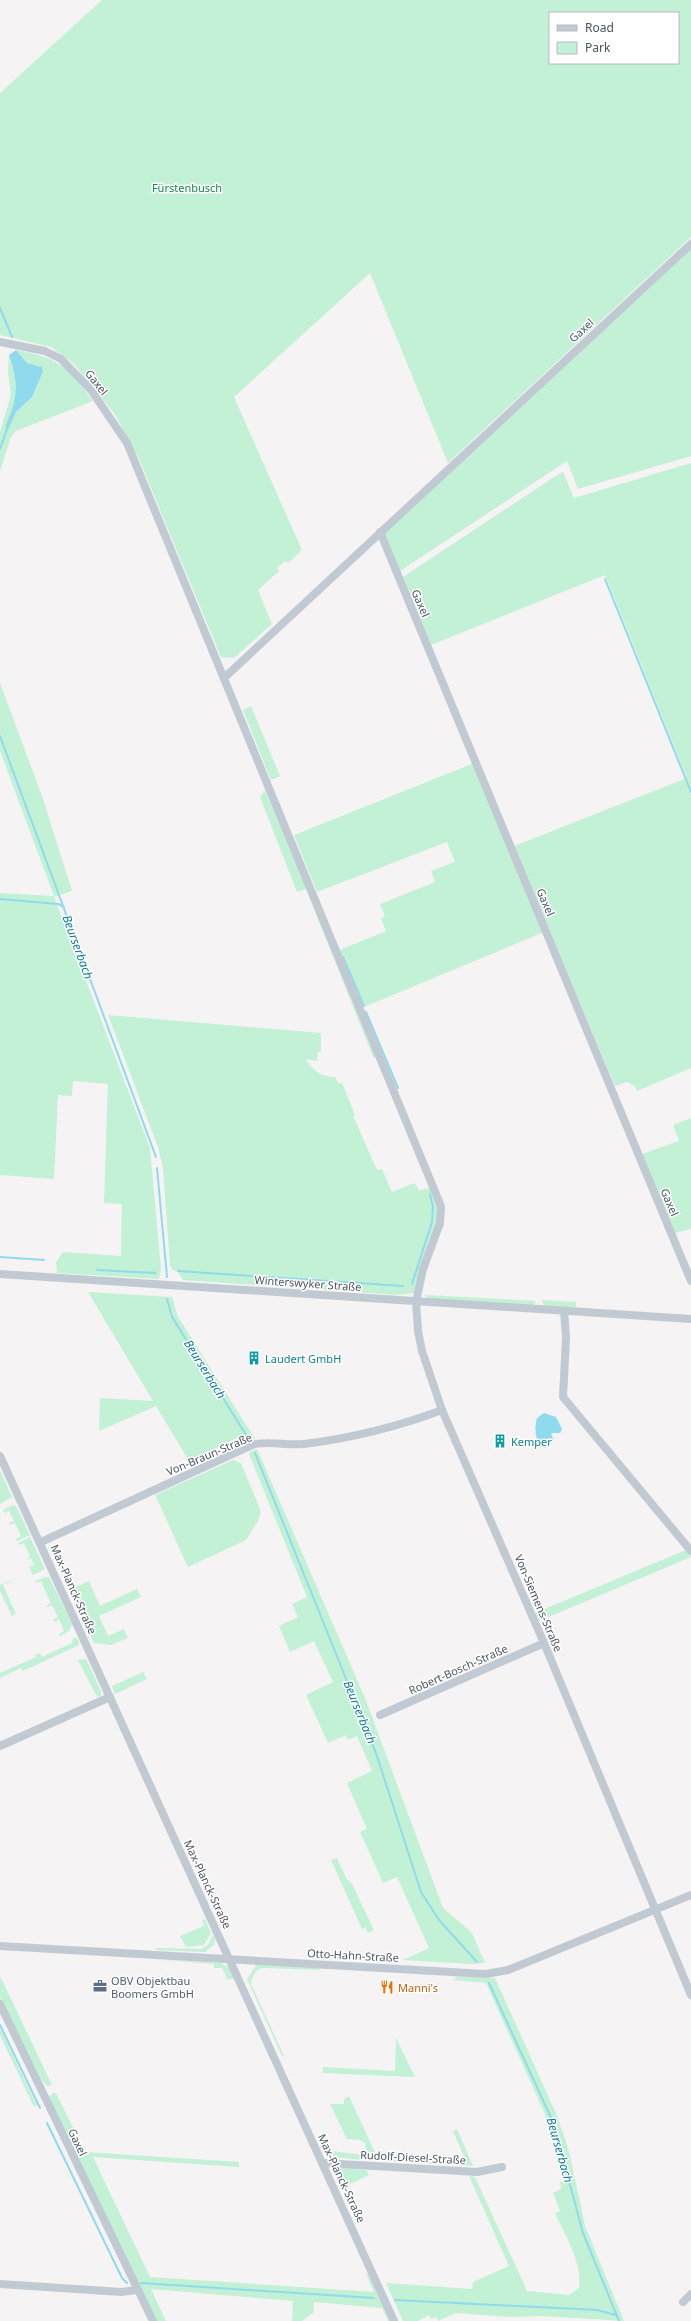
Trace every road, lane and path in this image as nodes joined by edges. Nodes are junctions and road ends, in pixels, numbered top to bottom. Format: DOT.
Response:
graph roads {
  1 [pos="691,244"];
  2 [pos="0,342"];
  3 [pos="380,532"];
  4 [pos="224,678"];
  5 [pos="0,1274"];
  6 [pos="691,1281"];
  7 [pos="416,1302"];
  8 [pos="564,1311"];
  9 [pos="691,1319"];
  10 [pos="442,1410"];
  11 [pos="0,1456"];
  12 [pos="41,1542"];
  13 [pos="691,1551"];
  14 [pos="544,1643"];
  15 [pos="110,1696"];
  16 [pos="380,1715"];
  17 [pos="0,1746"];
  18 [pos="691,1895"];
  19 [pos="655,1910"];
  20 [pos="0,1946"];
  21 [pos="230,1959"];
  22 [pos="691,1995"];
  23 [pos="0,2004"];
  24 [pos="323,2163"];
  25 [pos="502,2167"];
  26 [pos="0,2284"];
  27 [pos="137,2290"];
  28 [pos="691,2294"];
  29 [pos="683,2302"];
  30 [pos="153,2321"];
  31 [pos="394,2321"];
  1 -- 3 [label="street, Gaxel"];
  2 -- 4 [label="street, Gaxel"];
  3 -- 4 [label="street, Gaxel"];
  3 -- 6 [label="street, Gaxel"];
  4 -- 7 [label="street, Von-Siemens-Straße"];
  5 -- 7 [label="street, Winterswyker Straße"];
  7 -- 8 [label="street, Winterswyker Straße"];
  7 -- 10 [label="street, Von-Siemens-Straße"];
  8 -- 9 [label="street, Winterswyker Straße"];
  8 -- 13 [label="street"];
  10 -- 12 [label="street, Von-Braun-Straße"];
  10 -- 14 [label="street, Von-Siemens-Straße"];
  11 -- 12 [label="street, Max-Planck-Straße"];
  12 -- 15 [label="street, Max-Planck-Straße"];
  14 -- 16 [label="street, Robert-Bosch-Straße"];
  14 -- 19 [label="street, Von-Siemens-Straße"];
  15 -- 17 [label="street"];
  15 -- 21 [label="street, Max-Planck-Straße"];
  18 -- 19 [label="street, Otto-Hahn-Straße"];
  19 -- 21 [label="street, Otto-Hahn-Straße"];
  19 -- 22 [label="street, Von-Siemens-Straße"];
  20 -- 21 [label="street, Otto-Hahn-Straße"];
  21 -- 24 [label="street, Max-Planck-Straße"];
  23 -- 27 [label="street, Gaxel"];
  24 -- 25 [label="street, Rudolf-Diesel-Straße"];
  24 -- 31 [label="street, Max-Planck-Straße"];
  26 -- 27 [label="street"];
  27 -- 30 [label="street, Gaxel"];
  28 -- 29 [label="street"];
}
